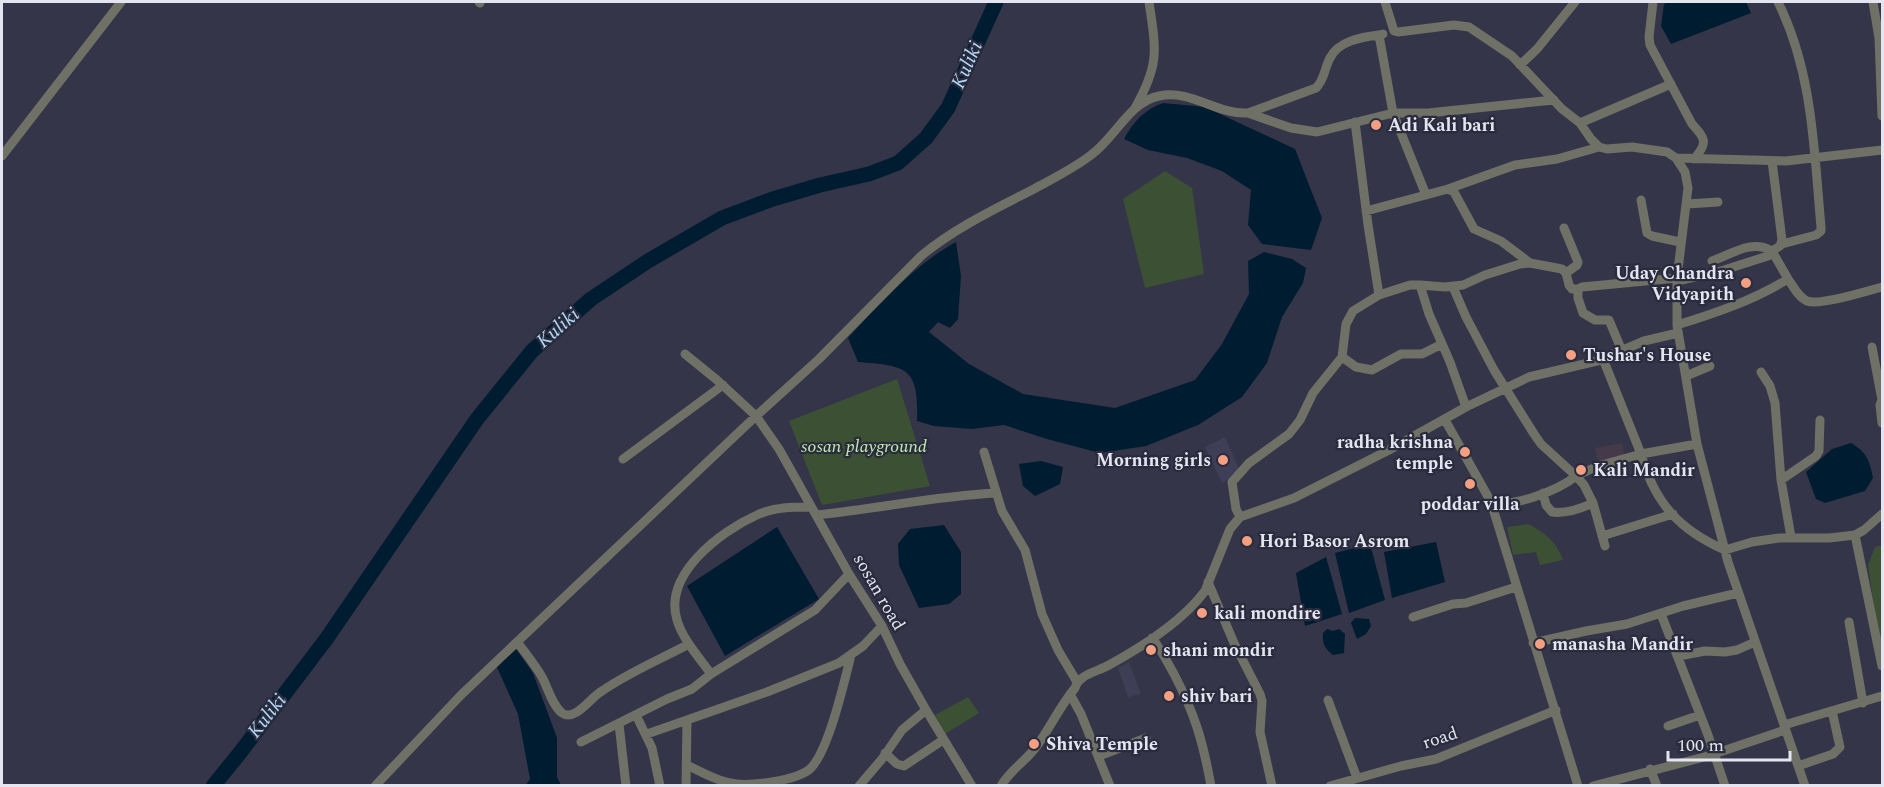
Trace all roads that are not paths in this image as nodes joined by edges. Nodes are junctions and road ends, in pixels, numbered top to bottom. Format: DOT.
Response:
graph roads {
  1 [pos="121,2"];
  2 [pos="1149,2"];
  3 [pos="1385,2"];
  4 [pos="1575,2"];
  5 [pos="1653,2"];
  6 [pos="1778,2"];
  7 [pos="1873,2"];
  8 [pos="1394,31"];
  9 [pos="1379,35"];
  10 [pos="1520,65"];
  11 [pos="1671,84"];
  12 [pos="1554,100"];
  13 [pos="1134,110"];
  14 [pos="1248,113"];
  15 [pos="1393,113"];
  16 [pos="1882,116"];
  17 [pos="1355,122"];
  18 [pos="1580,123"];
  19 [pos="1599,147"];
  20 [pos="1882,150"];
  21 [pos="2,156"];
  22 [pos="1676,158"];
  23 [pos="1694,159"];
  24 [pos="1815,159"];
  25 [pos="1772,161"];
  26 [pos="1448,189"];
  27 [pos="1426,195"];
  28 [pos="1641,200"];
  29 [pos="1718,202"];
  30 [pos="1687,204"];
  31 [pos="1366,211"];
  32 [pos="1564,228"];
  33 [pos="1680,242"];
  34 [pos="1782,244"];
  35 [pos="1773,252"];
  36 [pos="1712,261"];
  37 [pos="1530,263"];
  38 [pos="1566,273"];
  39 [pos="1788,279"];
  40 [pos="1677,280"];
  41 [pos="1420,285"];
  42 [pos="1453,286"];
  43 [pos="1882,287"];
  44 [pos="1578,289"];
  45 [pos="1379,296"];
  46 [pos="1678,329"];
  47 [pos="1442,344"];
  48 [pos="1872,347"];
  49 [pos="1622,351"];
  50 [pos="686,354"];
  51 [pos="1342,357"];
  52 [pos="1603,359"];
  53 [pos="1710,366"];
  54 [pos="1761,372"];
  55 [pos="1686,376"];
  56 [pos="723,385"];
  57 [pos="1506,388"];
  58 [pos="1882,402"];
  59 [pos="1466,407"];
  60 [pos="756,416"];
  61 [pos="1445,420"];
  62 [pos="1820,420"];
  63 [pos="1882,423"];
  64 [pos="1697,444"];
  65 [pos="984,452"];
  66 [pos="1641,454"];
  67 [pos="623,459"];
  68 [pos="1576,476"];
  69 [pos="1781,480"];
  70 [pos="996,493"];
  71 [pos="1543,493"];
  72 [pos="1491,502"];
  73 [pos="1593,503"];
  74 [pos="814,511"];
  75 [pos="1673,514"];
  76 [pos="1882,514"];
  77 [pos="1240,517"];
  78 [pos="1855,535"];
  79 [pos="1602,536"];
  80 [pos="1791,537"];
  81 [pos="1605,546"];
  82 [pos="1725,550"];
  83 [pos="849,574"];
  84 [pos="1208,582"];
  85 [pos="1516,587"];
  86 [pos="1738,593"];
  87 [pos="1661,614"];
  88 [pos="1413,617"];
  89 [pos="1849,622"];
  90 [pos="882,626"];
  91 [pos="1152,638"];
  92 [pos="1755,642"];
  93 [pos="518,643"];
  94 [pos="1533,643"];
  95 [pos="689,644"];
  96 [pos="851,655"];
  97 [pos="1679,656"];
  98 [pos="1882,666"];
  99 [pos="711,674"];
  100 [pos="1074,688"];
  101 [pos="1882,696"];
  102 [pos="1328,700"];
  103 [pos="1863,703"];
  104 [pos="926,710"];
  105 [pos="1556,710"];
  106 [pos="1832,711"];
  107 [pos="636,715"];
  108 [pos="1700,715"];
  109 [pos="687,720"];
  110 [pos="619,724"];
  111 [pos="1668,726"];
  112 [pos="1785,727"];
  113 [pos="647,734"];
  114 [pos="1146,738"];
  115 [pos="943,740"];
  116 [pos="581,741"];
  117 [pos="885,753"];
  118 [pos="1715,754"];
  119 [pos="1099,756"];
  120 [pos="687,765"];
  121 [pos="1798,766"];
  122 [pos="1650,770"];
  123 [pos="1370,774"];
  124 [pos="1357,778"];
  125 [pos="718,783"];
  126 [pos="375,786"];
  127 [pos="626,786"];
  128 [pos="660,786"];
  129 [pos="686,786"];
  130 [pos="859,786"];
  131 [pos="972,786"];
  132 [pos="1000,786"];
  133 [pos="1110,786"];
  134 [pos="1211,786"];
  135 [pos="1272,786"];
  136 [pos="1330,786"];
  137 [pos="1373,786"];
  138 [pos="1578,786"];
  139 [pos="1593,786"];
  140 [pos="1657,786"];
  141 [pos="1725,786"];
  142 [pos="1805,786"];
  1 -- 21 [label="street"];
  2 -- 13 [label="street"];
  3 -- 8 [label="street"];
  4 -- 10 [label="street"];
  5 -- 11 [label="street"];
  6 -- 24 [label="street"];
  7 -- 16 [label="street"];
  8 -- 9 [label="street"];
  8 -- 10 [label="street"];
  9 -- 14 [label="street"];
  9 -- 15 [label="street"];
  10 -- 12 [label="street"];
  11 -- 18 [label="street"];
  11 -- 23 [label="street"];
  12 -- 15 [label="street"];
  12 -- 18 [label="street"];
  13 -- 14 [label="street"];
  13 -- 60 [label="street"];
  14 -- 17 [label="street"];
  15 -- 17 [label="street"];
  15 -- 27 [label="street"];
  17 -- 31 [label="street"];
  18 -- 19 [label="street"];
  19 -- 22 [label="street"];
  19 -- 26 [label="street"];
  20 -- 24 [label="street"];
  22 -- 23 [label="street"];
  22 -- 30 [label="street"];
  23 -- 25 [label="street"];
  24 -- 25 [label="street"];
  24 -- 34 [label="street"];
  25 -- 34 [label="street"];
  26 -- 27 [label="street"];
  26 -- 37 [label="street"];
  27 -- 31 [label="street"];
  28 -- 33 [label="street"];
  29 -- 30 [label="street"];
  30 -- 33 [label="street"];
  31 -- 45 [label="street"];
  32 -- 38 [label="street"];
  33 -- 40 [label="street"];
  34 -- 35 [label="street"];
  35 -- 36 [label="street"];
  35 -- 39 [label="street"];
  35 -- 40 [label="street"];
  37 -- 38 [label="street"];
  37 -- 42 [label="street"];
  38 -- 44 [label="street"];
  39 -- 43 [label="street"];
  39 -- 46 [label="street"];
  40 -- 44 [label="street"];
  40 -- 46 [label="street"];
  41 -- 42 [label="street"];
  41 -- 45 [label="street"];
  41 -- 47 [label="street"];
  42 -- 57 [label="street"];
  44 -- 49 [label="street"];
  45 -- 51 [label="street"];
  46 -- 49 [label="street"];
  46 -- 55 [label="street"];
  47 -- 51 [label="street"];
  47 -- 59 [label="street"];
  48 -- 58 [label="street"];
  49 -- 52 [label="street"];
  50 -- 56 [label="street, sosan road"];
  51 -- 77 [label="street"];
  52 -- 57 [label="street"];
  52 -- 66 [label="street"];
  53 -- 55 [label="street"];
  54 -- 69 [label="street"];
  55 -- 64 [label="street"];
  56 -- 60 [label="street, sosan road"];
  56 -- 67 [label="street"];
  57 -- 59 [label="street"];
  57 -- 68 [label="street"];
  58 -- 63 [label="street"];
  59 -- 61 [label="street"];
  60 -- 74 [label="street, sosan road"];
  60 -- 93 [label="street"];
  61 -- 72 [label="street"];
  61 -- 77 [label="street"];
  62 -- 69 [label="street"];
  64 -- 66 [label="street"];
  64 -- 82 [label="street"];
  65 -- 70 [label="street"];
  66 -- 68 [label="street"];
  66 -- 75 [label="street"];
  68 -- 71 [label="street"];
  68 -- 73 [label="street"];
  69 -- 80 [label="street"];
  70 -- 74 [label="street"];
  70 -- 100 [label="street"];
  71 -- 72 [label="street"];
  71 -- 73 [label="street"];
  72 -- 85 [label="street"];
  73 -- 79 [label="street"];
  74 -- 83 [label="street, sosan road"];
  74 -- 95 [label="street"];
  75 -- 79 [label="street"];
  75 -- 82 [label="street"];
  76 -- 78 [label="street"];
  77 -- 84 [label="street"];
  78 -- 80 [label="street"];
  78 -- 98 [label="street"];
  79 -- 81 [label="street"];
  80 -- 82 [label="street"];
  82 -- 86 [label="street"];
  83 -- 90 [label="street, sosan road"];
  83 -- 99 [label="street"];
  84 -- 91 [label="street"];
  84 -- 135 [label="street"];
  85 -- 88 [label="street"];
  85 -- 94 [label="street"];
  86 -- 87 [label="street"];
  86 -- 92 [label="street"];
  87 -- 94 [label="street"];
  87 -- 97 [label="street"];
  89 -- 103 [label="street"];
  90 -- 96 [label="street"];
  90 -- 104 [label="street, sosan road"];
  91 -- 100 [label="street"];
  91 -- 134 [label="street"];
  92 -- 97 [label="street"];
  92 -- 112 [label="street"];
  93 -- 95 [label="street"];
  93 -- 126 [label="street"];
  94 -- 105 [label="street"];
  95 -- 99 [label="street"];
  96 -- 109 [label="street"];
  96 -- 125 [label="street"];
  97 -- 108 [label="street"];
  99 -- 107 [label="street"];
  100 -- 119 [label="street"];
  100 -- 132 [label="street"];
  101 -- 103 [label="street"];
  102 -- 124 [label="street"];
  103 -- 106 [label="street"];
  104 -- 115 [label="street, sosan road"];
  104 -- 117 [label="street"];
  105 -- 123 [label="street, road"];
  105 -- 138 [label="street"];
  106 -- 112 [label="street"];
  106 -- 121 [label="street"];
  107 -- 110 [label="street"];
  107 -- 113 [label="street"];
  108 -- 111 [label="street"];
  108 -- 118 [label="street"];
  109 -- 113 [label="street"];
  109 -- 120 [label="street"];
  110 -- 116 [label="street"];
  110 -- 127 [label="street"];
  112 -- 118 [label="street"];
  112 -- 121 [label="street"];
  113 -- 128 [label="street"];
  114 -- 119 [label="street"];
  115 -- 117 [label="street"];
  115 -- 131 [label="street, sosan road"];
  117 -- 130 [label="street"];
  118 -- 122 [label="street"];
  118 -- 141 [label="street"];
  119 -- 133 [label="street"];
  120 -- 125 [label="street"];
  120 -- 129 [label="street"];
  121 -- 142 [label="street"];
  122 -- 139 [label="street"];
  122 -- 140 [label="street"];
  123 -- 124 [label="street, road"];
  123 -- 137 [label="street"];
  124 -- 136 [label="street, road"];
}
